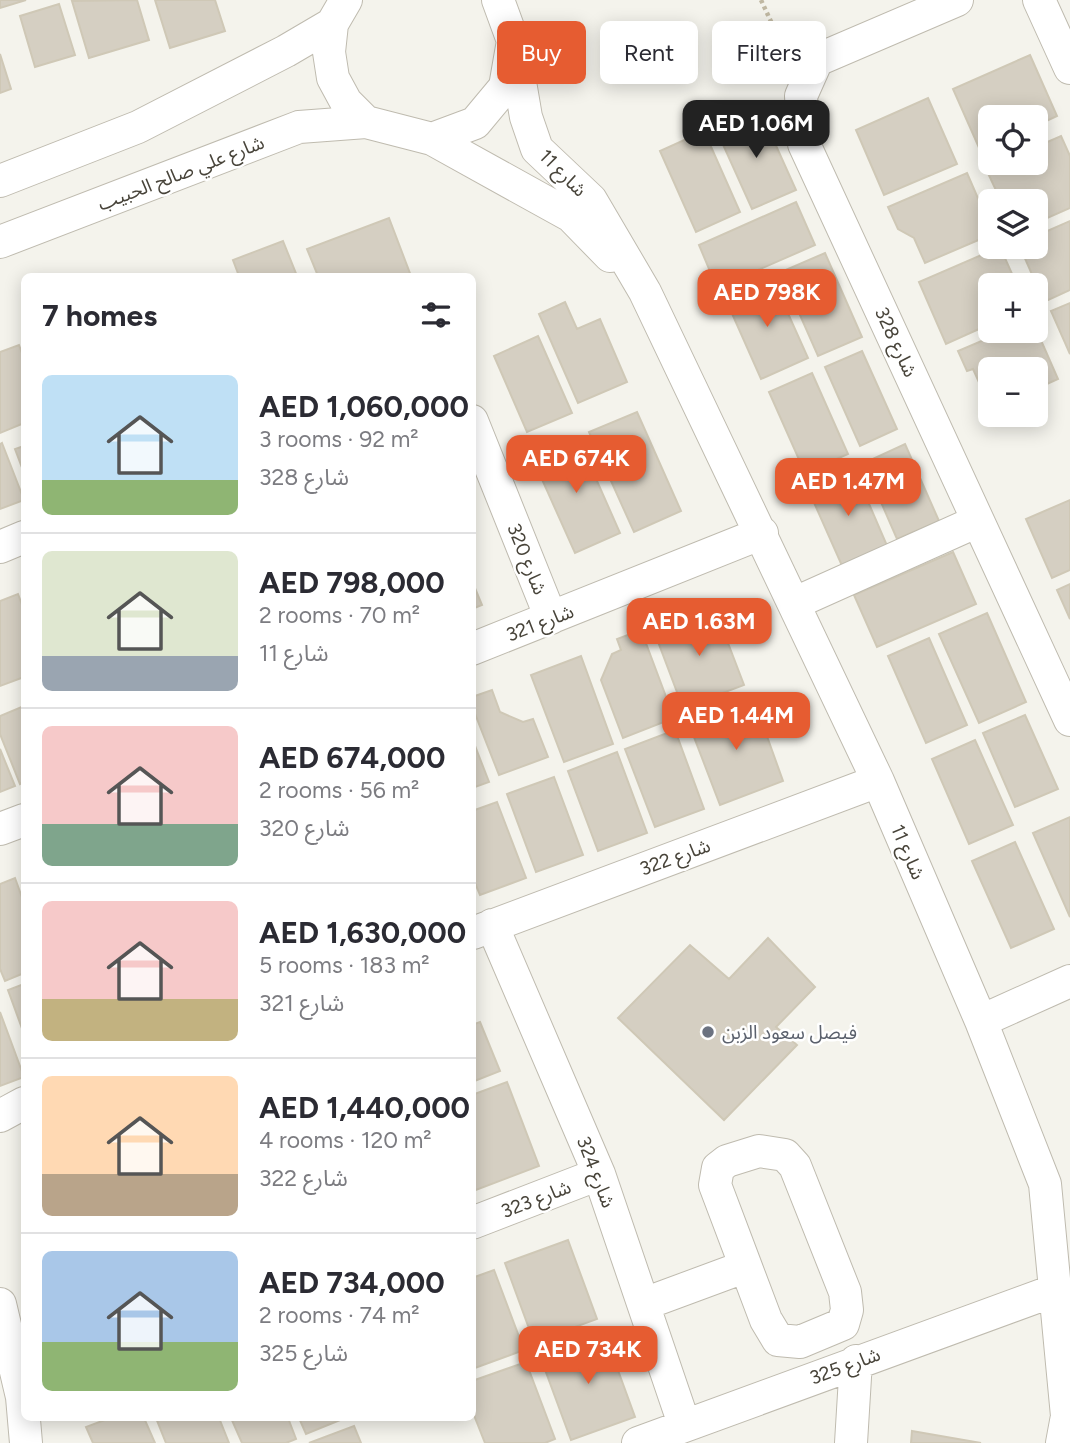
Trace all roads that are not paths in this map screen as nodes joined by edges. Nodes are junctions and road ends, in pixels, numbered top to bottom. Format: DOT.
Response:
graph roads {
  1 [pos="498,0"];
  2 [pos="957,0"];
  3 [pos="1040,0"];
  4 [pos="339,12"];
  5 [pos="506,21"];
  6 [pos="1070,68"];
  7 [pos="506,84"];
  8 [pos="520,84"];
  9 [pos="366,122"];
  10 [pos="432,139"];
  11 [pos="0,181"];
  12 [pos="0,242"];
  13 [pos="645,292"];
  14 [pos="476,431"];
  15 [pos="978,521"];
  16 [pos="762,533"];
  17 [pos="21,538"];
  18 [pos="0,547"];
  19 [pos="795,603"];
  20 [pos="551,618"];
  21 [pos="476,647"];
  22 [pos="1070,720"];
  23 [pos="878,781"];
  24 [pos="21,821"];
  25 [pos="0,829"];
  26 [pos="482,929"];
  27 [pos="1070,981"];
  28 [pos="981,1021"];
  29 [pos="21,1105"];
  30 [pos="0,1116"];
  31 [pos="599,1174"];
  32 [pos="476,1221"];
  33 [pos="744,1267"];
  34 [pos="1053,1291"];
  35 [pos="0,1304"];
  36 [pos="644,1304"];
  37 [pos="856,1361"];
  38 [pos="21,1389"];
  39 [pos="25,1421"];
  40 [pos="684,1424"];
  41 [pos="26,1443"];
  42 [pos="638,1443"];
  43 [pos="851,1443"];
  44 [pos="1062,1443"];
  1 -- 5 [label="street, شارع 11"];
  2 -- 15 [label="street, شارع 328"];
  3 -- 6 [label="street"];
  4 -- 9 [label="street"];
  4 -- 11 [label="street"];
  7 -- 10 [label="street"];
  8 -- 13 [label="street, شارع 11"];
  9 -- 10 [label="street, شارع 11"];
  9 -- 12 [label="street, شارع علي صالح الحبيب"];
  10 -- 13 [label="street, شارع 11"];
  13 -- 16 [label="street, شارع 11"];
  14 -- 20 [label="street, شارع 320"];
  15 -- 19 [label="street"];
  15 -- 22 [label="street, شارع 328"];
  16 -- 19 [label="street, شارع 11"];
  16 -- 20 [label="street, شارع 321"];
  17 -- 18 [label="street"];
  19 -- 23 [label="street, شارع 11"];
  20 -- 21 [label="street, شارع 321"];
  23 -- 26 [label="street, شارع 322"];
  23 -- 28 [label="street, شارع 11"];
  24 -- 25 [label="street"];
  26 -- 31 [label="street, شارع 324"];
  27 -- 28 [label="street"];
  28 -- 34 [label="street, شارع 11"];
  29 -- 30 [label="street"];
  31 -- 32 [label="street, شارع 323"];
  31 -- 36 [label="street, شارع 324"];
  33 -- 33 [label="street"];
  33 -- 36 [label="street"];
  34 -- 37 [label="street, شارع 325"];
  34 -- 44 [label="street, شارع 11"];
  35 -- 38 [label="street"];
  36 -- 40 [label="street, شارع 324"];
  37 -- 40 [label="street, شارع 325"];
  37 -- 43 [label="street"];
  39 -- 41 [label="street"];
  40 -- 42 [label="street, شارع 325"];
}
